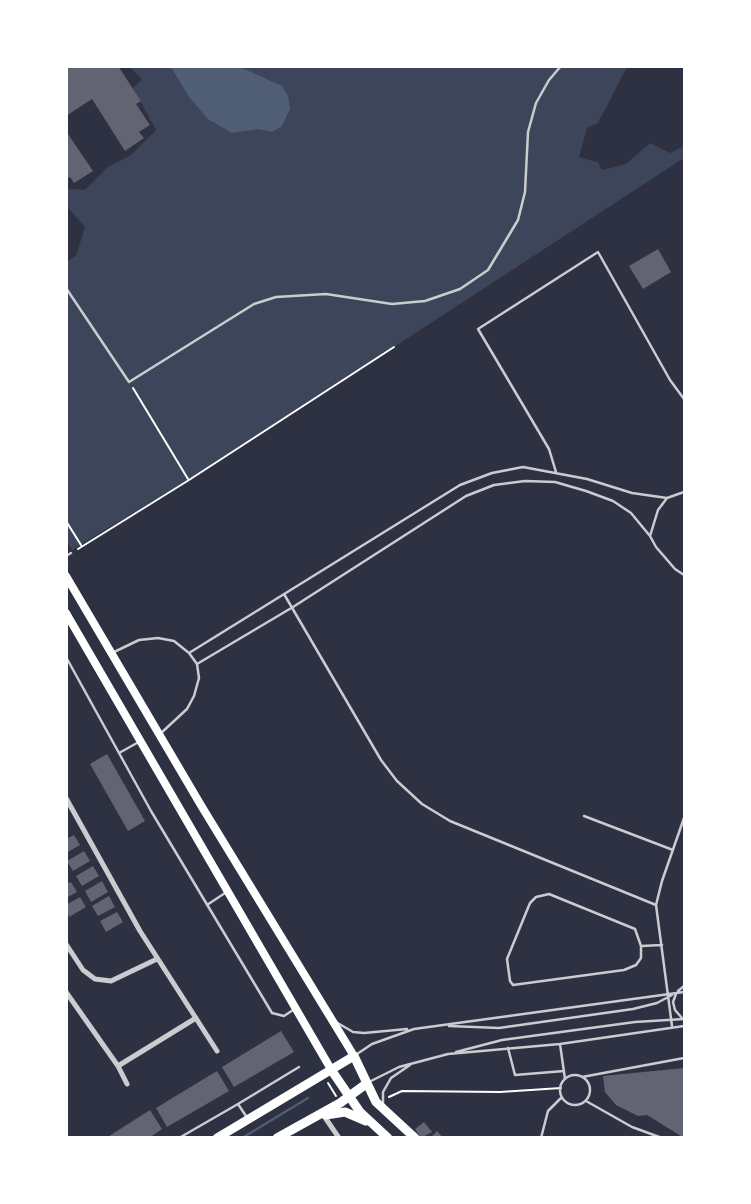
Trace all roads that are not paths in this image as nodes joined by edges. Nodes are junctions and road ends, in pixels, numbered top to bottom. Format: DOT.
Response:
graph roads {
  1 [pos="561,66"];
  2 [pos="66,288"];
  3 [pos="684,399"];
  4 [pos="556,473"];
  5 [pos="684,492"];
  6 [pos="667,498"];
  7 [pos="650,536"];
  8 [pos="684,575"];
  9 [pos="66,576"];
  10 [pos="284,594"];
  11 [pos="292,607"];
  12 [pos="66,613"];
  13 [pos="112,653"];
  14 [pos="189,653"];
  15 [pos="66,657"];
  16 [pos="197,664"];
  17 [pos="159,735"];
  18 [pos="140,741"];
  19 [pos="119,753"];
  20 [pos="66,797"];
  21 [pos="584,816"];
  22 [pos="684,818"];
  23 [pos="673,850"];
  24 [pos="228,891"];
  25 [pos="207,905"];
  26 [pos="656,905"];
  27 [pos="66,944"];
  28 [pos="662,945"];
  29 [pos="641,946"];
  30 [pos="157,959"];
  31 [pos="684,986"];
  32 [pos="66,992"];
  33 [pos="684,992"];
  34 [pos="669,994"];
  35 [pos="676,994"];
  36 [pos="296,1008"];
  37 [pos="196,1018"];
  38 [pos="683,1019"];
  39 [pos="333,1020"];
  40 [pos="442,1025"];
  41 [pos="684,1026"];
  42 [pos="673,1027"];
  43 [pos="414,1029"];
  44 [pos="560,1044"];
  45 [pos="508,1048"];
  46 [pos="217,1051"];
  47 [pos="448,1054"];
  48 [pos="354,1056"];
  49 [pos="684,1058"];
  50 [pos="413,1063"];
  51 [pos="118,1066"];
  52 [pos="299,1067"];
  53 [pos="564,1071"];
  54 [pos="328,1073"];
  55 [pos="582,1077"];
  56 [pos="565,1079"];
  57 [pos="127,1084"];
  58 [pos="366,1084"];
  59 [pos="562,1097"];
  60 [pos="344,1100"];
  61 [pos="585,1100"];
  62 [pos="238,1104"];
  63 [pos="383,1105"];
  64 [pos="324,1116"];
  65 [pos="248,1119"];
  66 [pos="309,1120"];
  67 [pos="374,1124"];
  68 [pos="179,1138"];
  69 [pos="218,1138"];
  70 [pos="276,1138"];
  71 [pos="339,1138"];
  72 [pos="388,1138"];
  73 [pos="415,1138"];
  74 [pos="541,1138"];
  75 [pos="662,1138"];
  1 -- 2 [label="lane"];
  3 -- 4 [label="lane"];
  4 -- 6 [label="lane"];
  4 -- 10 [label="lane"];
  5 -- 6 [label="lane"];
  6 -- 7 [label="lane"];
  7 -- 8 [label="lane"];
  7 -- 11 [label="lane"];
  9 -- 13 [label="main road"];
  10 -- 11 [label="lane"];
  10 -- 14 [label="lane"];
  11 -- 16 [label="lane"];
  11 -- 26 [label="lane"];
  12 -- 18 [label="main road"];
  13 -- 14 [label="lane"];
  13 -- 17 [label="main road"];
  14 -- 16 [label="lane"];
  15 -- 19 [label="lane"];
  16 -- 17 [label="lane"];
  17 -- 39 [label="main road"];
  18 -- 19 [label="lane"];
  18 -- 24 [label="main road"];
  19 -- 25 [label="lane"];
  20 -- 30 [label="street"];
  21 -- 23 [label="lane"];
  22 -- 23 [label="lane"];
  23 -- 26 [label="lane"];
  24 -- 25 [label="lane"];
  24 -- 36 [label="main road"];
  25 -- 36 [label="lane"];
  26 -- 28 [label="lane"];
  27 -- 30 [label="street"];
  28 -- 29 [label="lane"];
  28 -- 34 [label="lane"];
  29 -- 29 [label="lane"];
  30 -- 37 [label="street"];
  31 -- 35 [label="lane"];
  32 -- 51 [label="street"];
  33 -- 34 [label="lane"];
  34 -- 40 [label="lane"];
  34 -- 42 [label="lane"];
  35 -- 38 [label="lane"];
  35 -- 40 [label="lane"];
  36 -- 54 [label="main road"];
  37 -- 46 [label="street"];
  37 -- 51 [label="street"];
  38 -- 47 [label="lane"];
  39 -- 43 [label="lane"];
  39 -- 48 [label="main road"];
  40 -- 43 [label="lane"];
  41 -- 42 [label="lane"];
  42 -- 44 [label="lane"];
  43 -- 48 [label="lane"];
  44 -- 45 [label="lane"];
  44 -- 53 [label="lane"];
  45 -- 47 [label="lane"];
  45 -- 53 [label="lane"];
  47 -- 50 [label="lane"];
  48 -- 54 [label="main road"];
  48 -- 58 [label="main road"];
  49 -- 55 [label="lane"];
  50 -- 58 [label="lane"];
  50 -- 63 [label="lane"];
  51 -- 57 [label="street"];
  52 -- 62 [label="lane"];
  53 -- 56 [label="lane"];
  54 -- 60 [label="main road"];
  54 -- 65 [label="main road"];
  55 -- 56 [label="lane"];
  55 -- 61 [label="lane"];
  56 -- 59 [label="lane"];
  58 -- 60 [label="main road"];
  58 -- 63 [label="main road"];
  59 -- 61 [label="lane"];
  59 -- 74 [label="lane"];
  60 -- 66 [label="main road"];
  60 -- 67 [label="main road"];
  61 -- 75 [label="lane"];
  62 -- 65 [label="lane"];
  62 -- 68 [label="lane"];
  63 -- 73 [label="main road"];
  64 -- 66 [label="main road"];
  64 -- 67 [label="main road"];
  64 -- 71 [label="street"];
  65 -- 69 [label="main road"];
  66 -- 70 [label="main road"];
  67 -- 72 [label="main road"];
}
